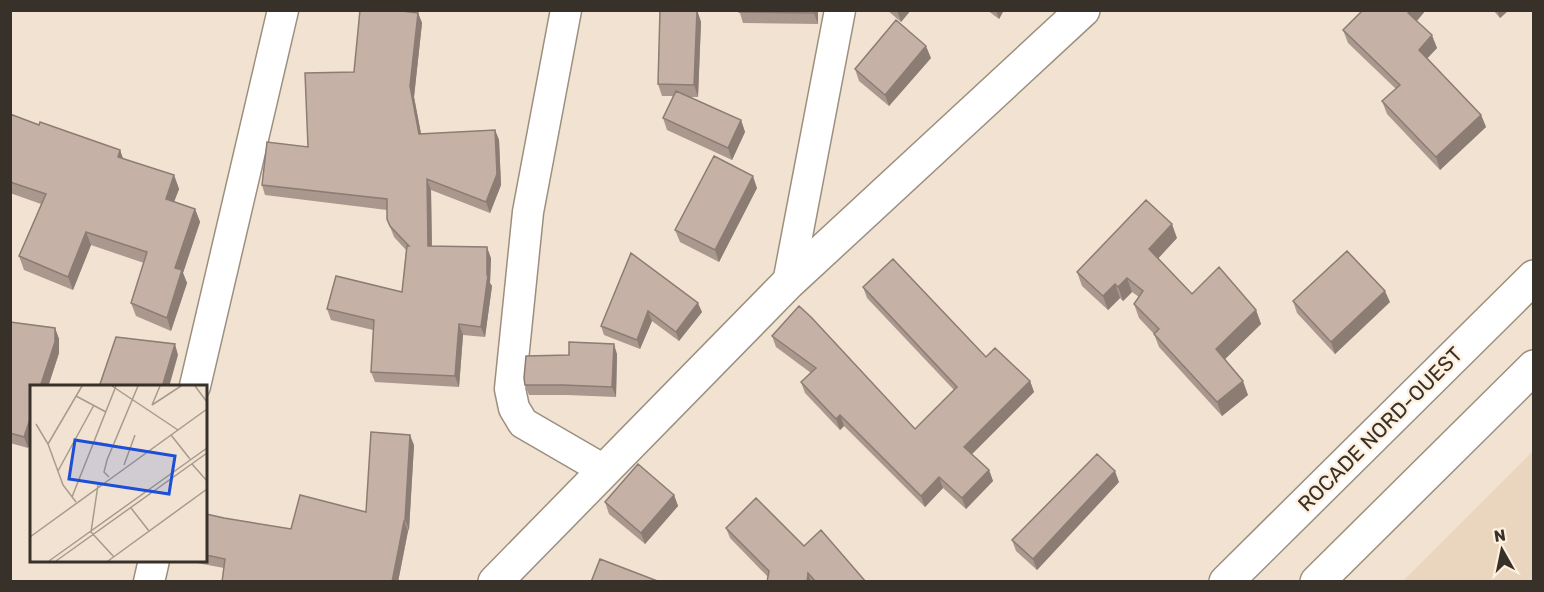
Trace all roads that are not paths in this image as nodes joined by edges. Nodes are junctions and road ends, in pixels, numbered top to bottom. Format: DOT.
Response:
graph roads {
  1 [pos="283,10"];
  2 [pos="566,10"];
  3 [pos="840,10"];
  4 [pos="1083,10"];
  5 [pos="1533,277"];
  6 [pos="788,283"];
  7 [pos="1533,367"];
  8 [pos="195,385"];
  9 [pos="604,470"];
  10 [pos="154,562"];
  11 [pos="149,582"];
  12 [pos="495,582"];
  13 [pos="1226,582"];
  14 [pos="1317,582"];
  1 -- 8 [label="street"];
  2 -- 9 [label="street"];
  3 -- 6 [label="street"];
  4 -- 6 [label="street"];
  5 -- 13 [label="street, ROCADE NORD-OUEST"];
  6 -- 9 [label="street"];
  7 -- 14 [label="street"];
  9 -- 12 [label="street"];
  10 -- 11 [label="street"];
}
